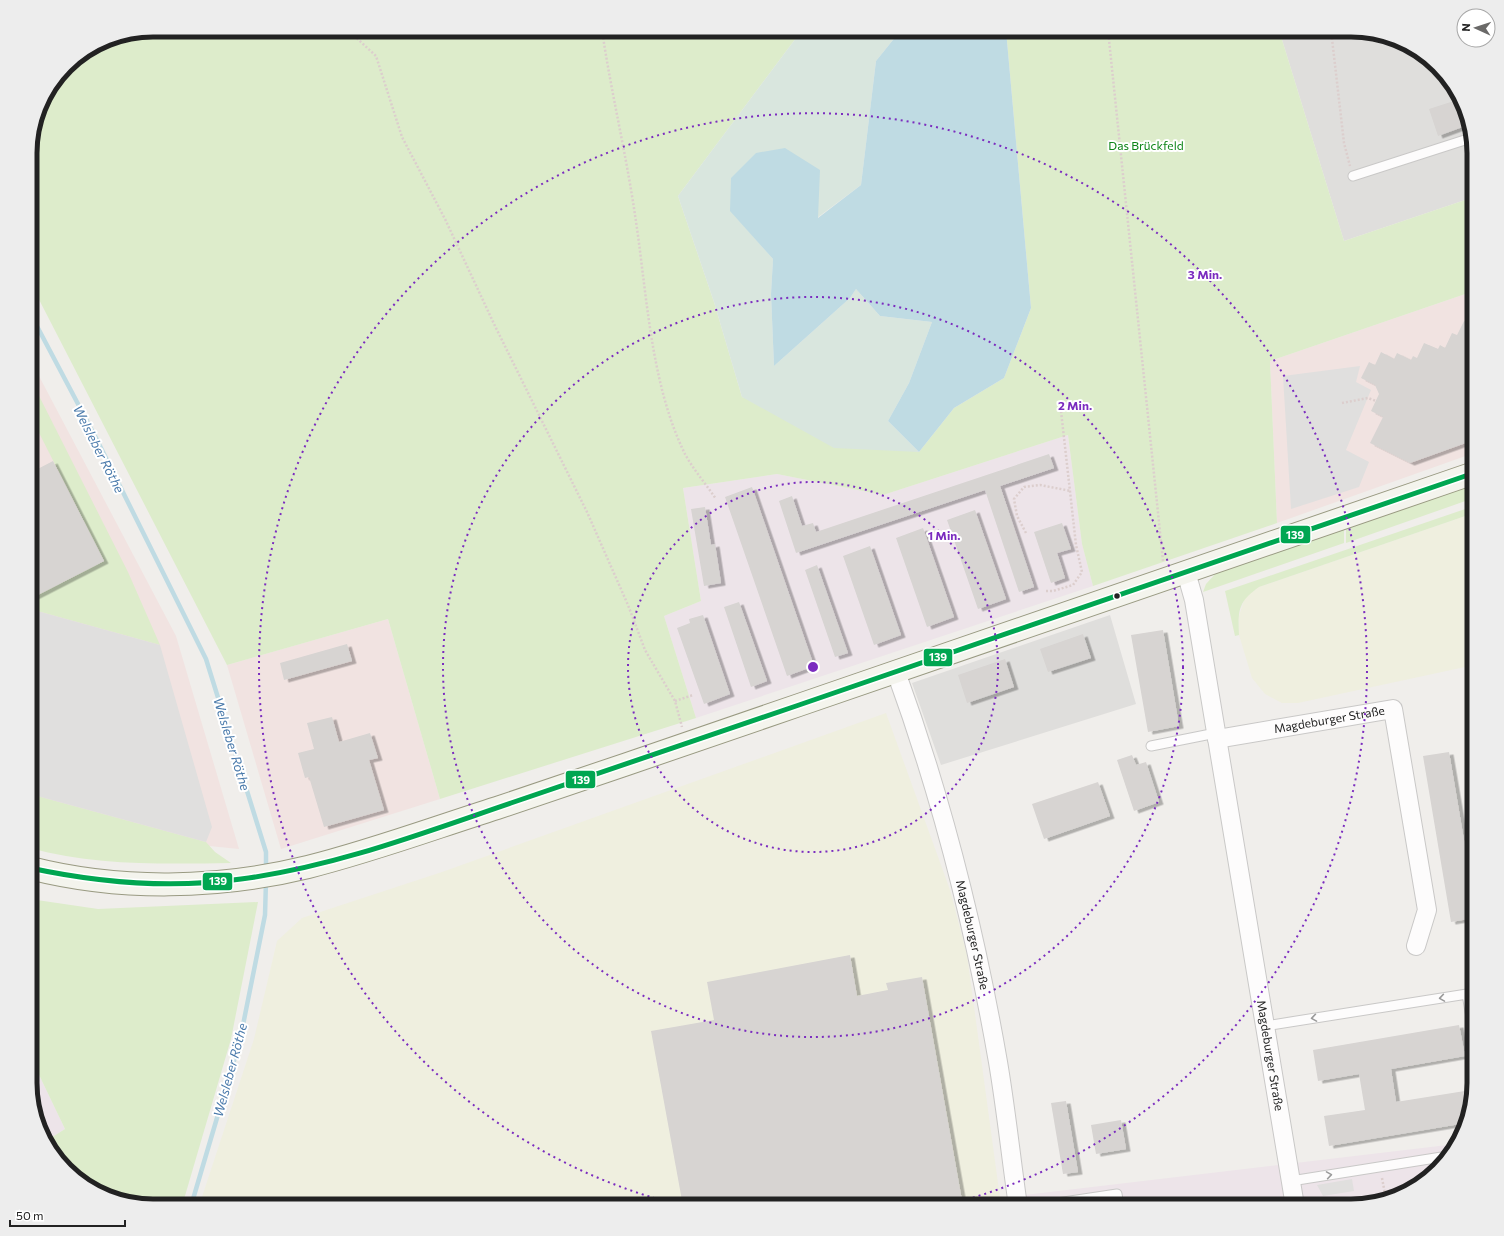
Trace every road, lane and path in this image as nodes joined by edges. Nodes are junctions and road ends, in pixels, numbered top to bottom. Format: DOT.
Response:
graph roads {
  1 [pos="356,37"];
  2 [pos="603,37"];
  3 [pos="1109,37"];
  4 [pos="1332,37"];
  5 [pos="1466,140"];
  6 [pos="1353,176"];
  7 [pos="1376,401"];
  8 [pos="1060,402"];
  9 [pos="1342,403"];
  10 [pos="1467,475"];
  11 [pos="1071,490"];
  12 [pos="716,499"];
  13 [pos="1026,533"];
  14 [pos="1176,575"];
  15 [pos="1046,591"];
  16 [pos="896,672"];
  17 [pos="693,695"];
  18 [pos="675,701"];
  19 [pos="1216,736"];
  20 [pos="687,743"];
  21 [pos="1151,746"];
  22 [pos="37,870"];
  23 [pos="1416,946"];
  24 [pos="1467,994"];
  25 [pos="1265,1026"];
  26 [pos="1439,1157"];
  27 [pos="1380,1167"];
  28 [pos="1291,1181"];
  29 [pos="1385,1194"];
  30 [pos="1017,1199"];
  31 [pos="1084,1199"];
  32 [pos="1118,1199"];
  33 [pos="1294,1199"];
  1 -- 18 [label="path"];
  2 -- 12 [label="path"];
  3 -- 14 [label="path"];
  4 -- 6 [label="path"];
  5 -- 6 [label="lane"];
  7 -- 9 [label="path"];
  8 -- 11 [label="path"];
  10 -- 14 [label="main road"];
  11 -- 13 [label="path"];
  11 -- 15 [label="path"];
  14 -- 16 [label="main road"];
  14 -- 19 [label="street, Magdeburger Straße"];
  16 -- 20 [label="main road"];
  16 -- 30 [label="street, Magdeburger Straße"];
  17 -- 18 [label="path"];
  18 -- 20 [label="path"];
  19 -- 21 [label="lane"];
  19 -- 23 [label="street, Magdeburger Straße"];
  19 -- 25 [label="street, Magdeburger Straße"];
  20 -- 22 [label="main road"];
  24 -- 25 [label="lane, one-way"];
  25 -- 28 [label="street, Magdeburger Straße"];
  26 -- 27 [label="lane"];
  28 -- 27 [label="lane, one-way"];
  27 -- 29 [label="path"];
  28 -- 33 [label="street, Magdeburger Straße"];
  31 -- 32 [label="lane"];
}
